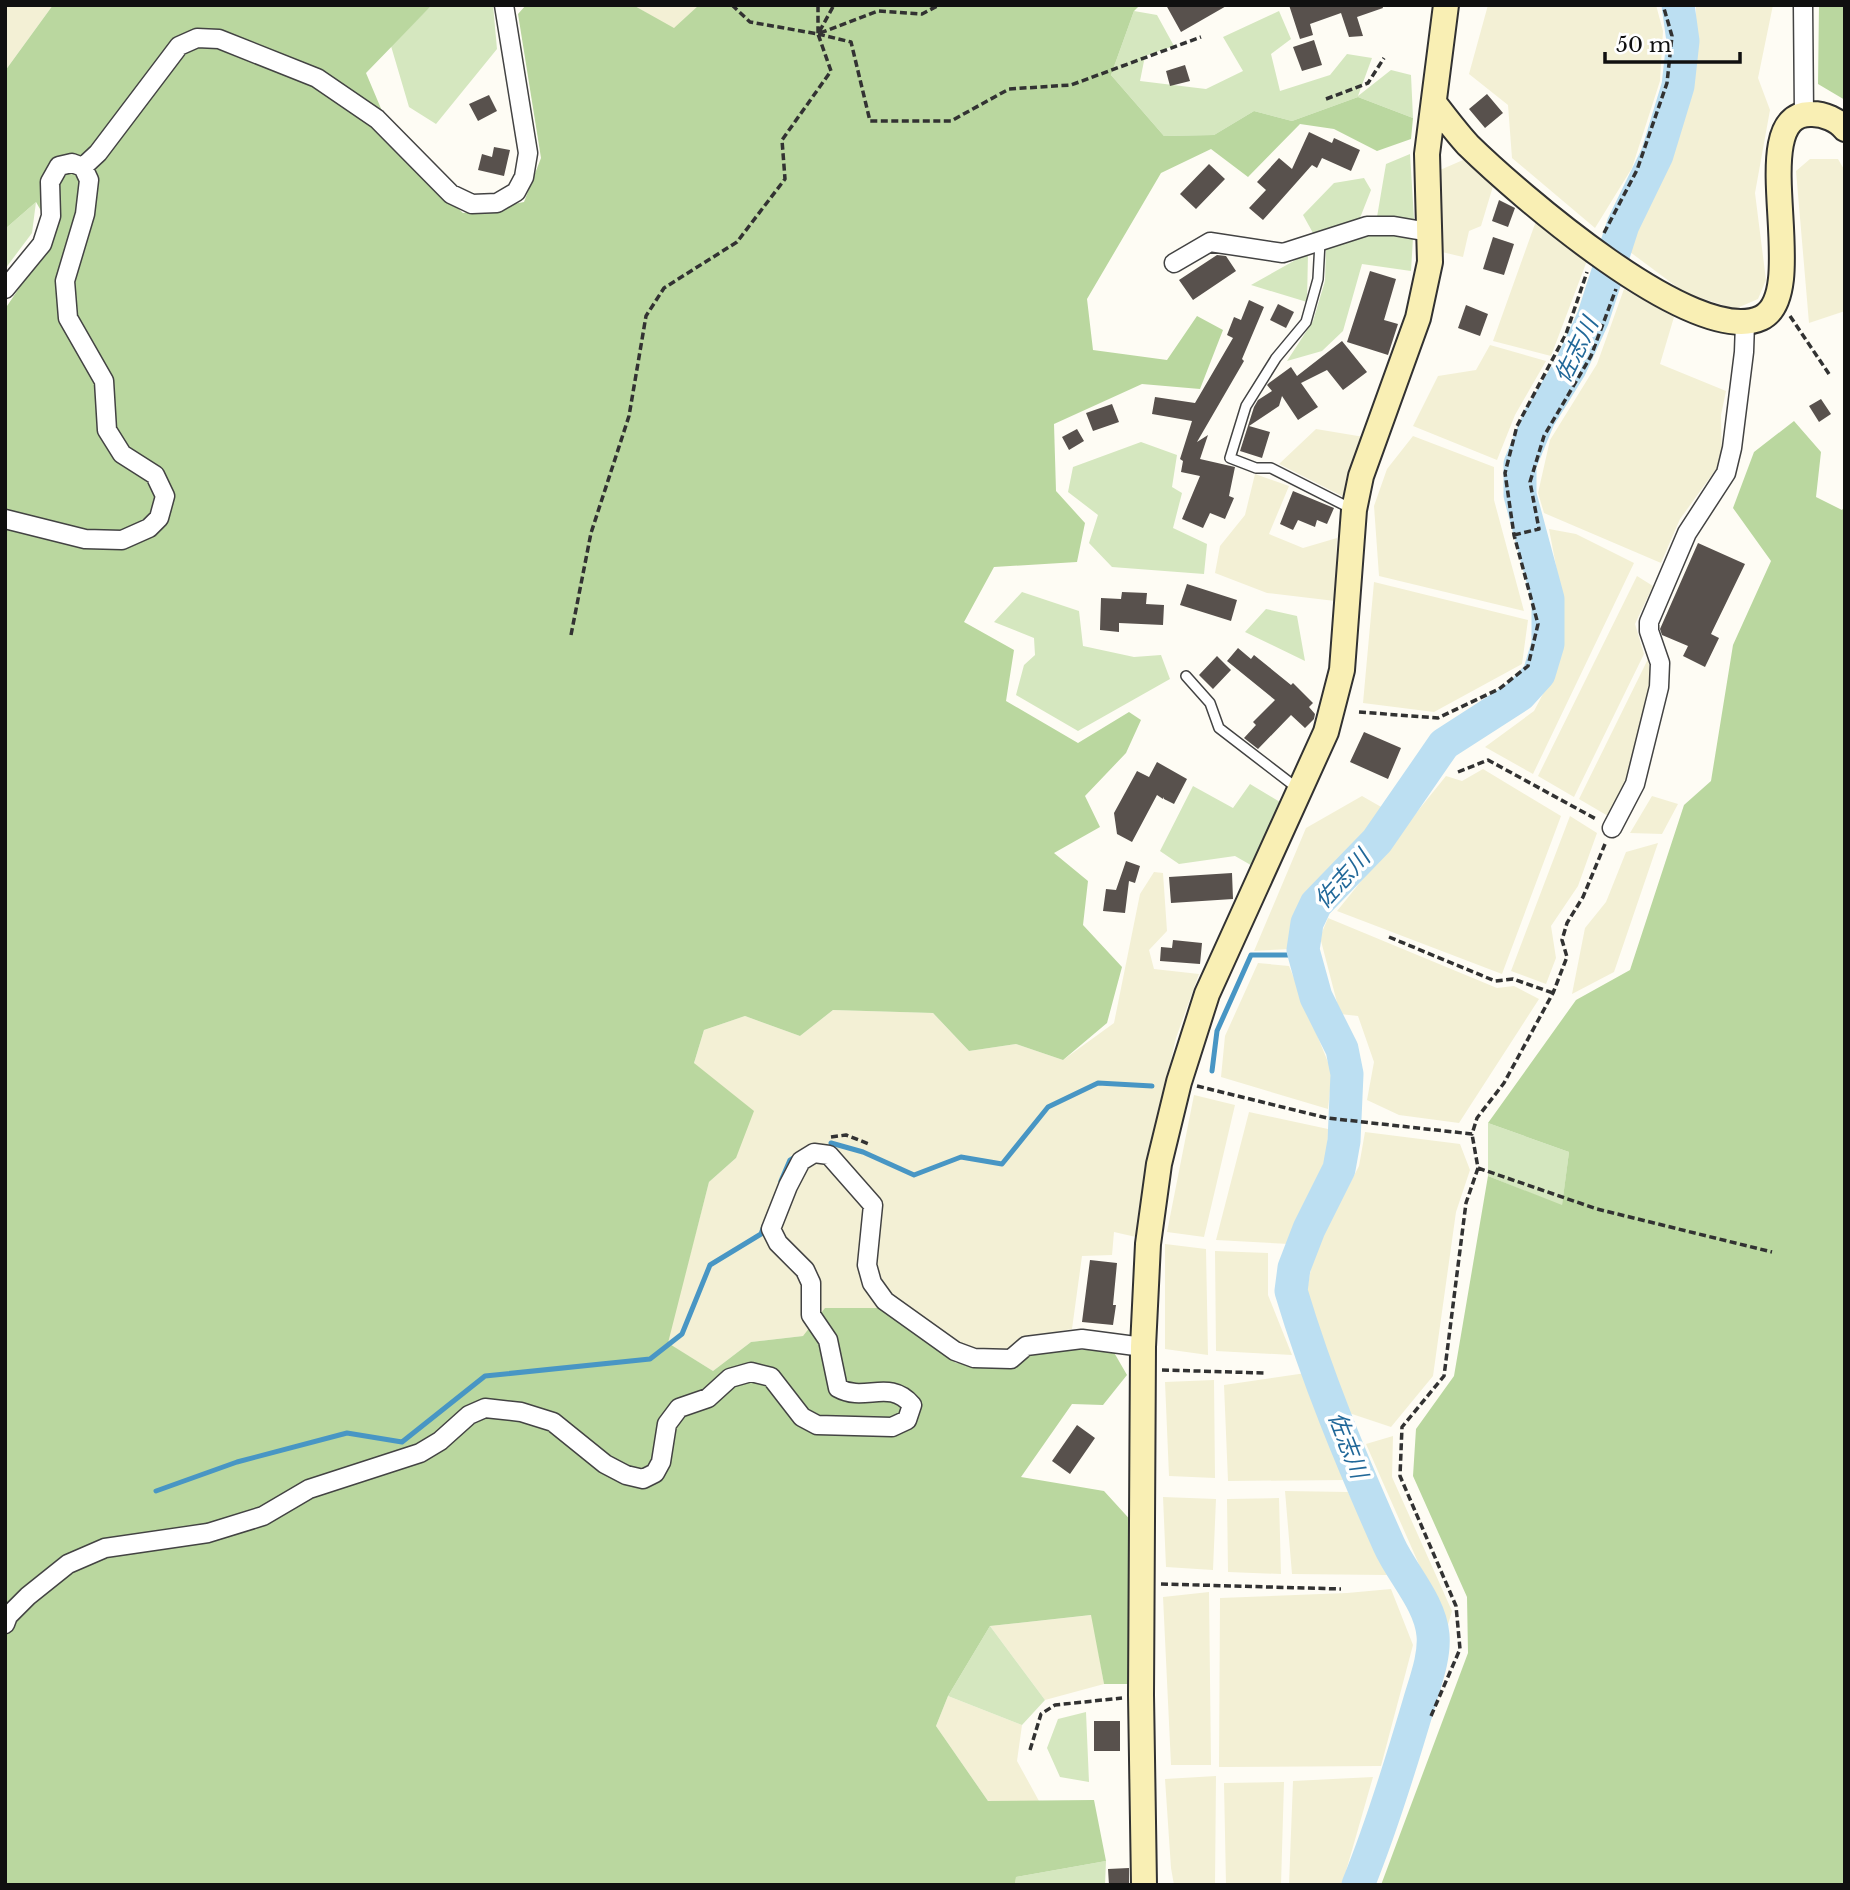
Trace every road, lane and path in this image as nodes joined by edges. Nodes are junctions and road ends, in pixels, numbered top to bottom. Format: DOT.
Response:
graph roads {
  1 [pos="504,5"];
  2 [pos="732,5"];
  3 [pos="818,5"];
  4 [pos="834,5"];
  5 [pos="939,5"];
  6 [pos="1446,5"];
  7 [pos="1663,5"];
  8 [pos="1803,5"];
  9 [pos="818,34"];
  10 [pos="1201,37"];
  11 [pos="1384,58"];
  12 [pos="1326,99"];
  13 [pos="1434,103"];
  14 [pos="1804,113"];
  15 [pos="1845,129"];
  16 [pos="83,167"];
  17 [pos="1429,232"];
  18 [pos="1320,242"];
  19 [pos="1594,252"];
  20 [pos="1174,262"];
  21 [pos="1623,270"];
  22 [pos="5,289"];
  23 [pos="1777,301"];
  24 [pos="1745,323"];
  25 [pos="1829,374"];
  26 [pos="1354,510"];
  27 [pos="5,519"];
  28 [pos="1514,535"];
  29 [pos="571,635"];
  30 [pos="1186,676"];
  31 [pos="1359,712"];
  32 [pos="1458,772"];
  33 [pos="1301,792"];
  34 [pos="1612,828"];
  35 [pos="1389,937"];
  36 [pos="1553,993"];
  37 [pos="1179,1082"];
  38 [pos="1472,1135"];
  39 [pos="1478,1168"];
  40 [pos="1772,1252"];
  41 [pos="1143,1359"];
  42 [pos="1265,1373"];
  43 [pos="1142,1583"];
  44 [pos="1341,1589"];
  45 [pos="5,1624"];
  46 [pos="1141,1695"];
  47 [pos="1431,1716"];
  48 [pos="1030,1750"];
  49 [pos="1144,1885"];
  1 -- 16 [label="street"];
  2 -- 9 [label="path"];
  3 -- 9 [label="path"];
  4 -- 9 [label="path"];
  5 -- 9 [label="path"];
  6 -- 13 [label="street"];
  7 -- 19 [label="path"];
  8 -- 14 [label="street"];
  9 -- 10 [label="path"];
  9 -- 29 [label="path"];
  11 -- 12 [label="path"];
  13 -- 17 [label="street"];
  13 -- 19 [label="street"];
  14 -- 15 [label="street"];
  14 -- 23 [label="street"];
  16 -- 22 [label="street"];
  16 -- 27 [label="street"];
  17 -- 18 [label="street"];
  17 -- 26 [label="street"];
  18 -- 20 [label="street"];
  18 -- 26 [label="lane"];
  19 -- 21 [label="street"];
  19 -- 28 [label="path"];
  21 -- 24 [label="street"];
  21 -- 28 [label="path"];
  23 -- 24 [label="street"];
  23 -- 25 [label="path"];
  24 -- 34 [label="street"];
  26 -- 33 [label="street"];
  28 -- 31 [label="path"];
  30 -- 33 [label="lane"];
  32 -- 34 [label="path"];
  33 -- 37 [label="street"];
  34 -- 36 [label="path"];
  35 -- 36 [label="path"];
  36 -- 38 [label="path"];
  37 -- 38 [label="path"];
  37 -- 41 [label="street"];
  38 -- 39 [label="path"];
  39 -- 40 [label="path"];
  39 -- 47 [label="path"];
  41 -- 42 [label="path"];
  41 -- 43 [label="street"];
  41 -- 45 [label="street"];
  43 -- 44 [label="path"];
  43 -- 46 [label="street"];
  46 -- 48 [label="path"];
  46 -- 49 [label="street"];
}
